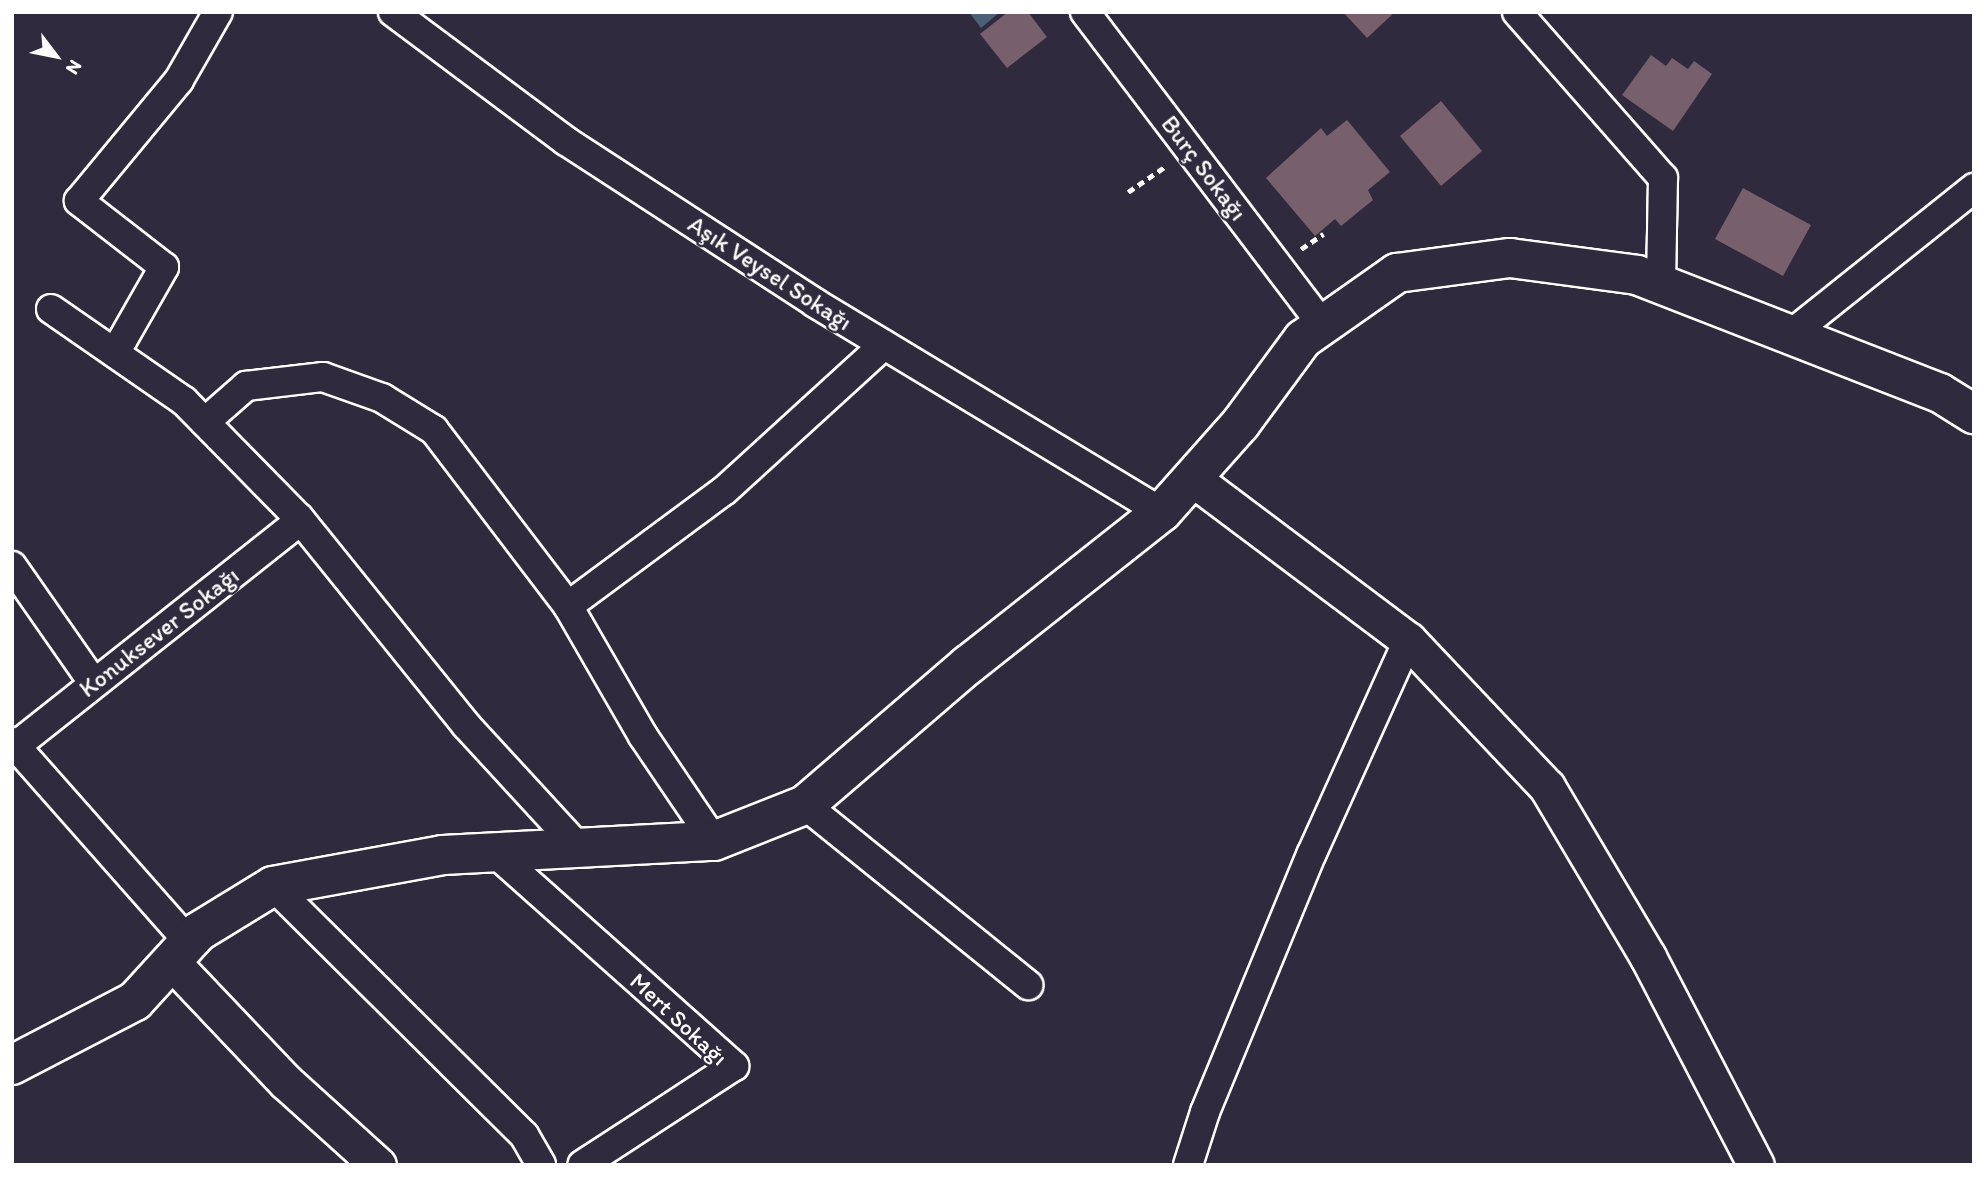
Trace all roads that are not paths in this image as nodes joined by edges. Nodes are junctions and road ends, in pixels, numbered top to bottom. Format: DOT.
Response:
graph roads {
  1 [pos="218,12"];
  2 [pos="393,12"];
  3 [pos="1084,12"];
  4 [pos="1517,12"];
  5 [pos="1974,188"];
  6 [pos="1661,285"];
  7 [pos="51,309"];
  8 [pos="1323,325"];
  9 [pos="1790,335"];
  10 [pos="884,345"];
  11 [pos="115,353"];
  12 [pos="1974,414"];
  13 [pos="205,422"];
  14 [pos="1192,478"];
  15 [pos="1162,512"];
  16 [pos="301,520"];
  17 [pos="12,566"];
  18 [pos="568,606"];
  19 [pos="1408,640"];
  20 [pos="93,682"];
  21 [pos="15,743"];
  22 [pos="805,805"];
  23 [pos="714,841"];
  24 [pos="578,847"];
  25 [pos="494,852"];
  26 [pos="273,886"];
  27 [pos="180,952"];
  28 [pos="1028,985"];
  29 [pos="12,1065"];
  30 [pos="378,1165"];
  31 [pos="541,1165"];
  32 [pos="582,1165"];
  33 [pos="1188,1165"];
  34 [pos="1756,1165"];
  1 -- 11 [label="street"];
  2 -- 10 [label="street, Aşık Veysel Sokağı"];
  3 -- 8 [label="street, Burç Sokağı"];
  4 -- 6 [label="street"];
  5 -- 9 [label="street"];
  6 -- 8 [label="main road"];
  6 -- 9 [label="main road"];
  7 -- 11 [label="street"];
  8 -- 14 [label="main road"];
  9 -- 12 [label="main road"];
  10 -- 15 [label="street, Aşık Veysel Sokağı"];
  10 -- 18 [label="street"];
  11 -- 13 [label="street"];
  13 -- 16 [label="street"];
  13 -- 18 [label="street"];
  14 -- 15 [label="main road"];
  14 -- 19 [label="street"];
  15 -- 22 [label="main road"];
  16 -- 20 [label="street, Konuksever Sokağı"];
  16 -- 24 [label="street"];
  17 -- 20 [label="street"];
  18 -- 23 [label="street"];
  19 -- 33 [label="street"];
  19 -- 34 [label="street"];
  20 -- 21 [label="street, Konuksever Sokağı"];
  21 -- 27 [label="street"];
  22 -- 23 [label="main road"];
  22 -- 28 [label="street"];
  23 -- 24 [label="main road"];
  24 -- 25 [label="main road"];
  25 -- 26 [label="main road"];
  25 -- 32 [label="street, Mert Sokağı"];
  26 -- 27 [label="main road"];
  26 -- 31 [label="street"];
  27 -- 29 [label="main road"];
  27 -- 30 [label="street"];
}
